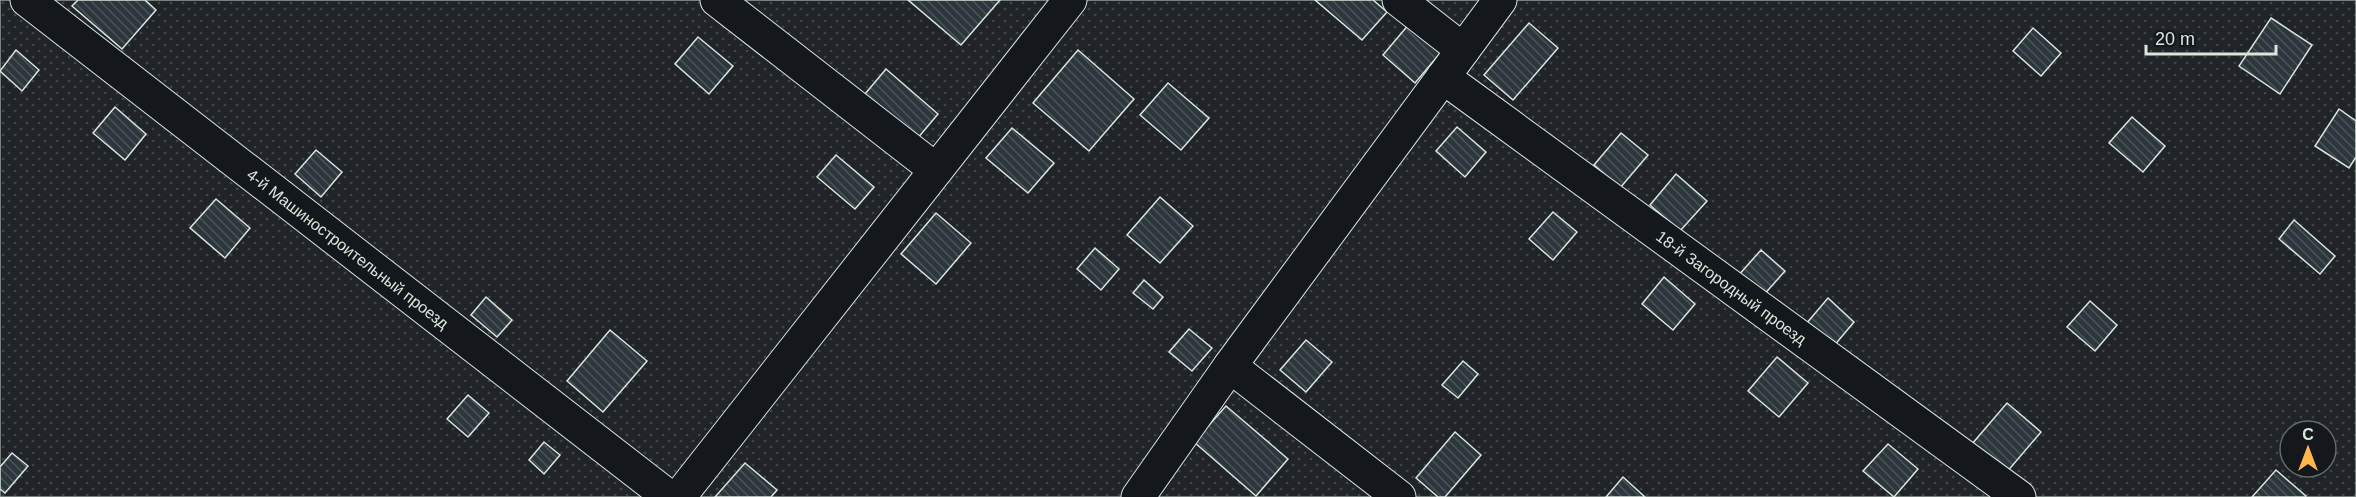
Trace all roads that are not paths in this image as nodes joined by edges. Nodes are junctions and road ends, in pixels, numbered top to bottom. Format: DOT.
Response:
graph roads {
  1 [pos="27,0"];
  2 [pos="717,0"];
  3 [pos="1070,0"];
  4 [pos="1399,0"];
  5 [pos="1500,0"];
  6 [pos="1462,50"];
  7 [pos="1443,77"];
  8 [pos="936,170"];
  9 [pos="1230,366"];
  10 [pos="669,497"];
  11 [pos="679,497"];
  12 [pos="1137,497"];
  13 [pos="1399,497"];
  14 [pos="2019,497"];
  1 -- 10 [label="street, 4-й Машиностроительный проезд"];
  2 -- 8 [label="street"];
  3 -- 8 [label="street"];
  4 -- 6 [label="street"];
  5 -- 6 [label="street"];
  6 -- 7 [label="street"];
  7 -- 9 [label="street"];
  7 -- 14 [label="street, 18-й Загородный проезд"];
  8 -- 11 [label="street"];
  9 -- 12 [label="street"];
  9 -- 13 [label="street"];
}
